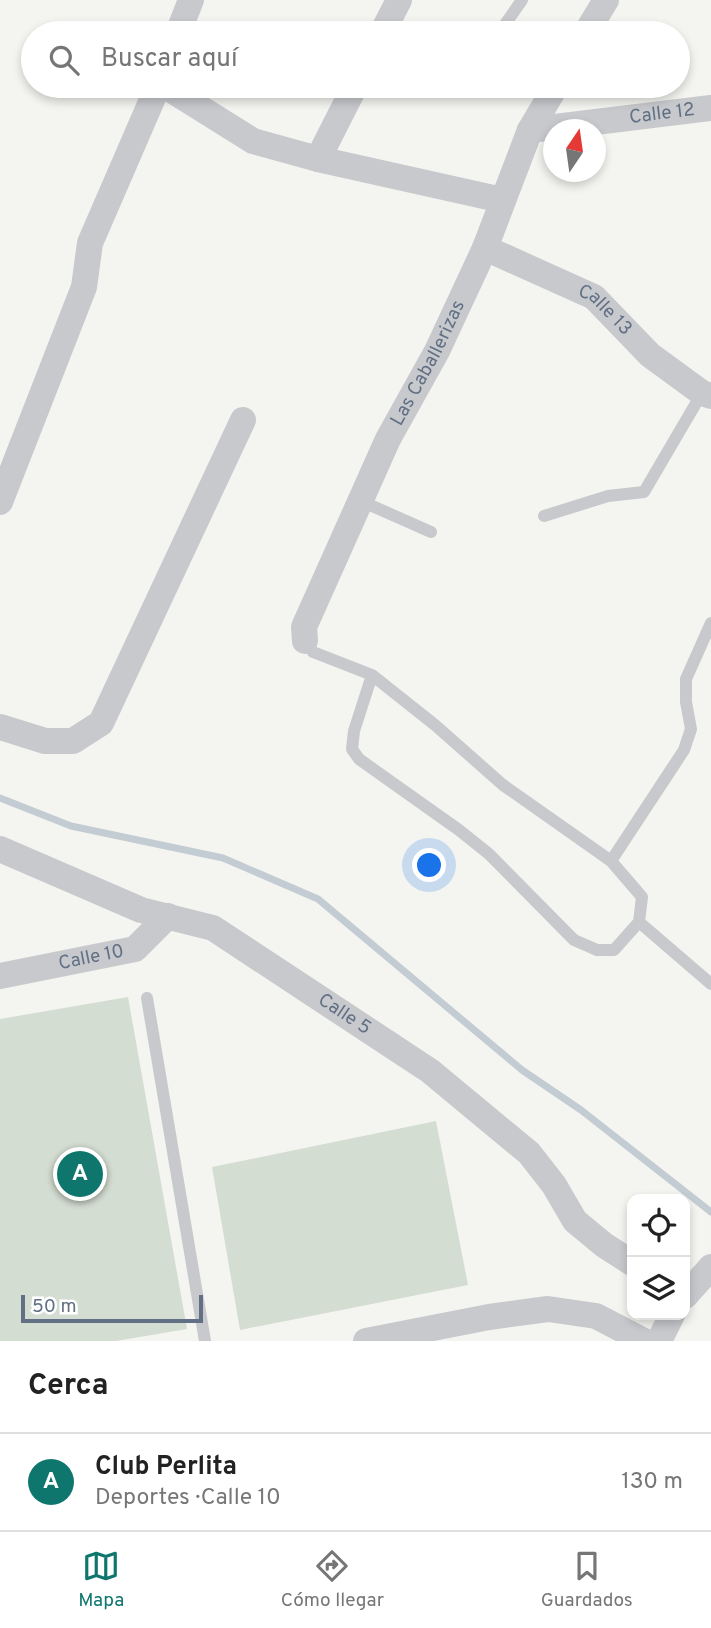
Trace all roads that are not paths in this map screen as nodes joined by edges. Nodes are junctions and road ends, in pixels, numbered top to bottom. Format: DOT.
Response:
graph roads {
  1 [pos="191,0"];
  2 [pos="399,0"];
  3 [pos="522,0"];
  4 [pos="606,0"];
  5 [pos="183,21"];
  6 [pos="388,21"];
  7 [pos="507,21"];
  8 [pos="593,21"];
  9 [pos="153,98"];
  10 [pos="184,98"];
  11 [pos="349,98"];
  12 [pos="549,98"];
  13 [pos="711,108"];
  14 [pos="530,130"];
  15 [pos="318,159"];
  16 [pos="502,200"];
  17 [pos="485,248"];
  18 [pos="707,394"];
  19 [pos="243,420"];
  20 [pos="361,501"];
  21 [pos="0,502"];
  22 [pos="544,516"];
  23 [pos="431,532"];
  24 [pos="711,623"];
  25 [pos="305,641"];
  26 [pos="372,675"];
  27 [pos="0,727"];
  28 [pos="0,849"];
  29 [pos="611,861"];
  30 [pos="168,916"];
  31 [pos="639,922"];
  32 [pos="0,976"];
  33 [pos="711,984"];
  34 [pos="147,998"];
  35 [pos="627,1260"];
  36 [pos="711,1268"];
  37 [pos="690,1291"];
  38 [pos="670,1320"];
  39 [pos="205,1341"];
  40 [pos="366,1341"];
  41 [pos="644,1341"];
  42 [pos="659,1341"];
  1 -- 5 [label="street"];
  2 -- 6 [label="street"];
  3 -- 7 [label="lane"];
  4 -- 8 [label="street"];
  9 -- 21 [label="street"];
  10 -- 15 [label="street"];
  11 -- 15 [label="street"];
  12 -- 14 [label="street, Las Caballerizas"];
  13 -- 14 [label="street, Calle 12"];
  14 -- 16 [label="street, Las Caballerizas"];
  15 -- 16 [label="street"];
  16 -- 17 [label="street, Las Caballerizas"];
  17 -- 18 [label="street, Calle 13"];
  17 -- 20 [label="street, Las Caballerizas"];
  18 -- 22 [label="lane"];
  19 -- 27 [label="street"];
  20 -- 23 [label="lane"];
  20 -- 25 [label="street, Las Caballerizas"];
  24 -- 29 [label="lane"];
  25 -- 26 [label="lane"];
  26 -- 29 [label="lane"];
  26 -- 31 [label="lane"];
  28 -- 30 [label="street, Calle 5"];
  29 -- 31 [label="lane"];
  30 -- 32 [label="street, Calle 10"];
  30 -- 35 [label="street, Calle 5"];
  31 -- 33 [label="lane"];
  34 -- 39 [label="lane"];
  36 -- 37 [label="street"];
  38 -- 42 [label="street"];
  40 -- 41 [label="street"];
}
